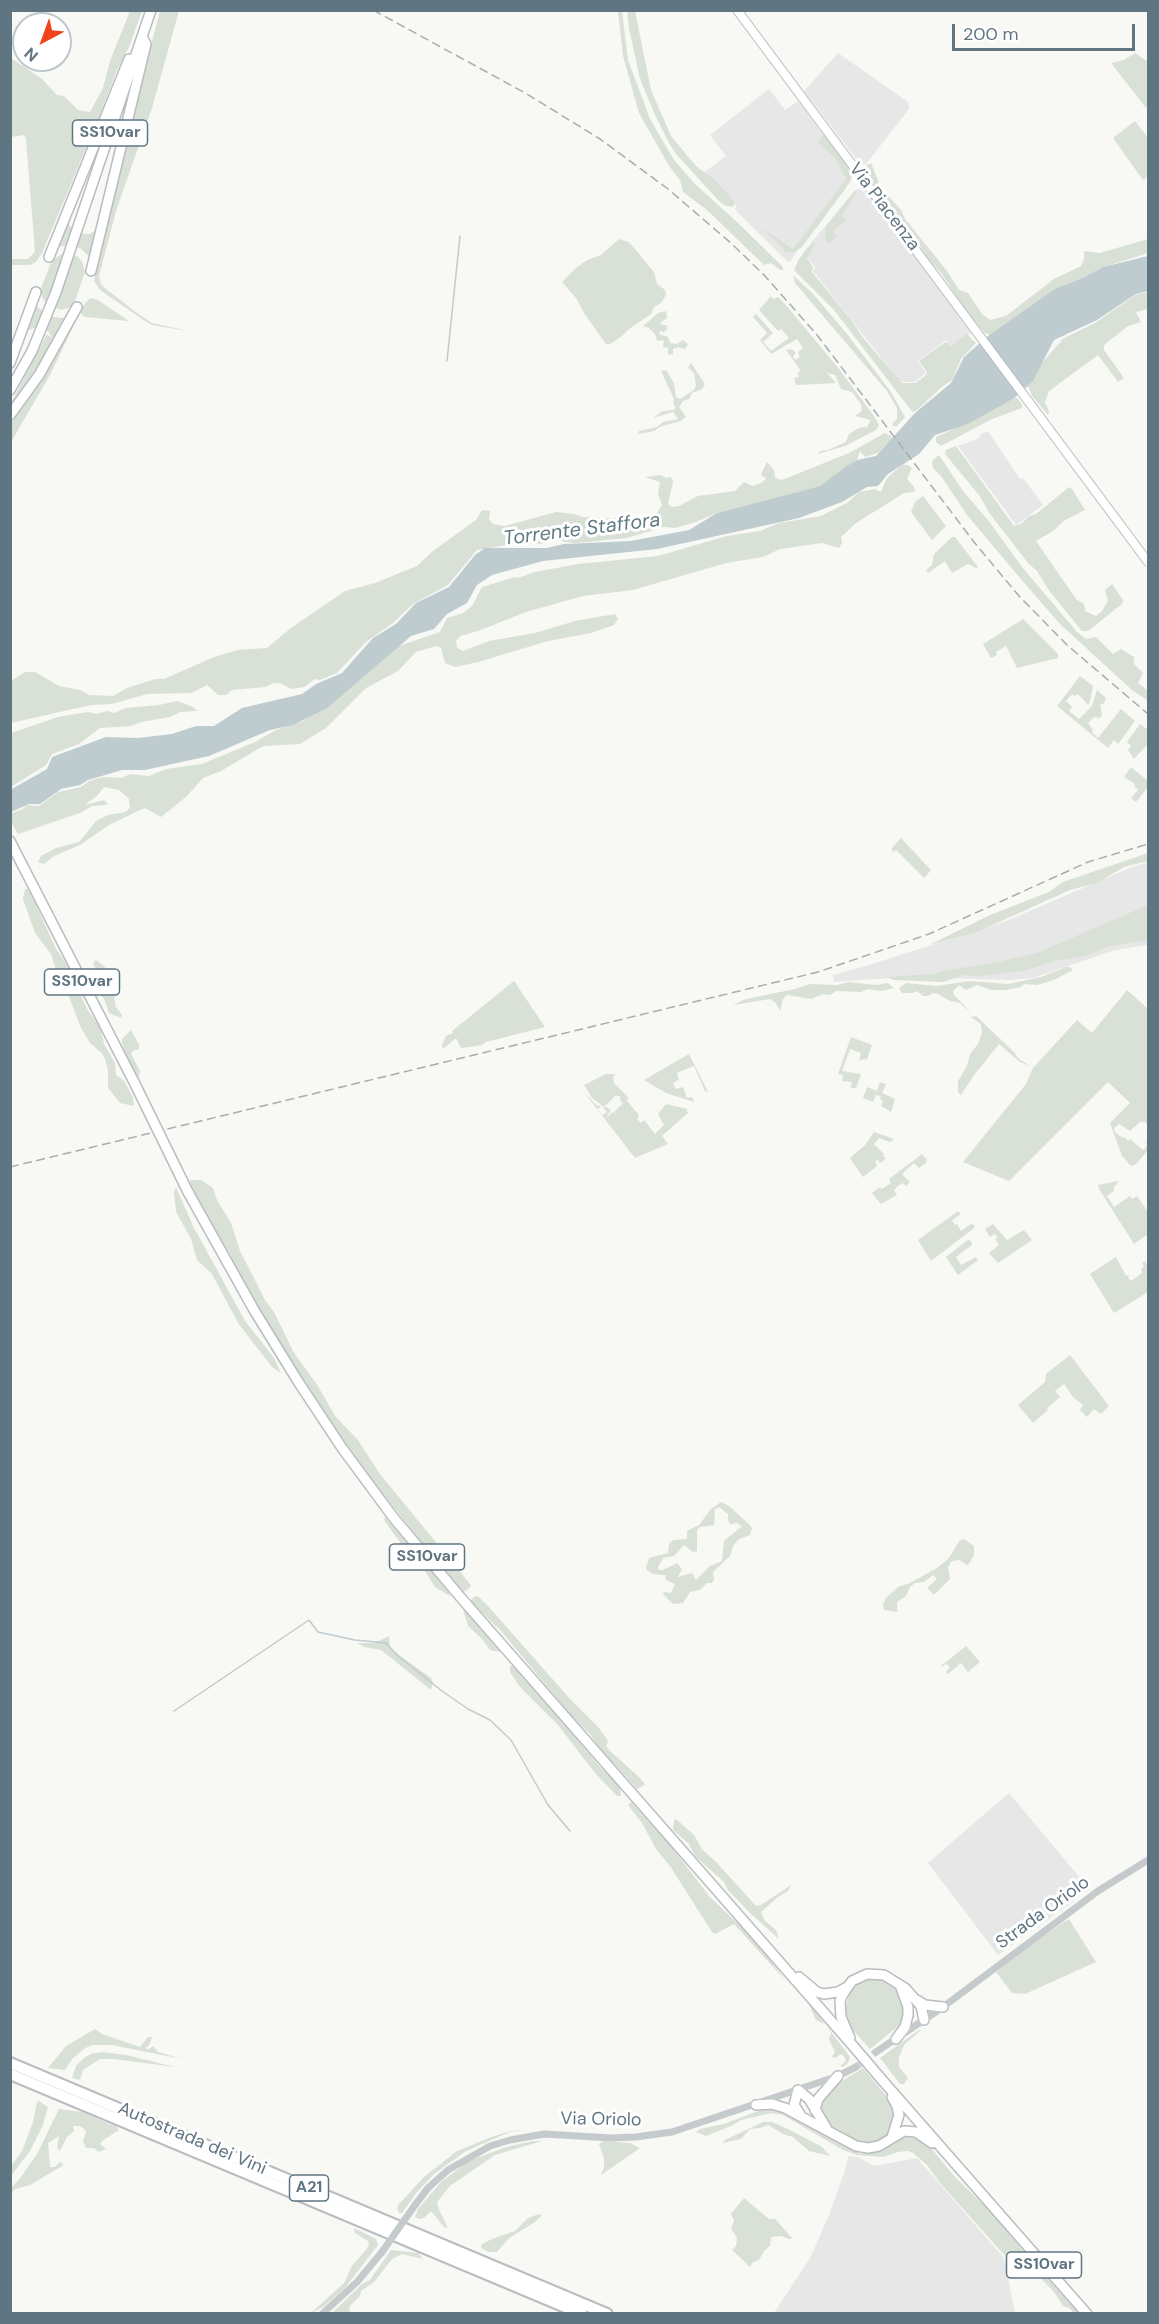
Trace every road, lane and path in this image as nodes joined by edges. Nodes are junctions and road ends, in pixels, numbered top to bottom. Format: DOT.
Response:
graph roads {
  1 [pos="151,10"];
  2 [pos="737,10"];
  3 [pos="142,37"];
  4 [pos="49,257"];
  5 [pos="91,271"];
  6 [pos="36,292"];
  7 [pos="77,307"];
  8 [pos="10,363"];
  9 [pos="10,390"];
  10 [pos="10,415"];
  11 [pos="1149,562"];
  12 [pos="10,841"];
  13 [pos="1149,1860"];
  14 [pos="791,1975"];
  15 [pos="898,1983"];
  16 [pos="847,1987"];
  17 [pos="915,1999"];
  18 [pos="908,2007"];
  19 [pos="943,2007"];
  20 [pos="924,2020"];
  21 [pos="847,2035"];
  22 [pos="896,2039"];
  23 [pos="876,2052"];
  24 [pos="10,2063"];
  25 [pos="856,2067"];
  26 [pos="10,2074"];
  27 [pos="838,2076"];
  28 [pos="883,2081"];
  29 [pos="798,2090"];
  30 [pos="756,2104"];
  31 [pos="815,2110"];
  32 [pos="803,2118"];
  33 [pos="833,2134"];
  34 [pos="891,2139"];
  35 [pos="942,2147"];
  36 [pos="322,2313"];
  37 [pos="582,2313"];
  38 [pos="606,2313"];
  39 [pos="1087,2313"];
  1 -- 3 [label="highway, SS10var"];
  2 -- 11 [label="main road, Via Piacenza"];
  3 -- 4 [label="highway"];
  3 -- 5 [label="highway"];
  3 -- 9 [label="highway, SS10var"];
  6 -- 8 [label="highway"];
  7 -- 10 [label="highway"];
  12 -- 14 [label="highway, SS10var, bridge"];
  13 -- 19 [label="street, Strada Oriolo"];
  14 -- 16 [label="highway"];
  14 -- 21 [label="highway, SS10var"];
  15 -- 16 [label="highway"];
  15 -- 17 [label="highway"];
  15 -- 18 [label="highway"];
  16 -- 21 [label="highway"];
  17 -- 19 [label="highway"];
  17 -- 20 [label="highway"];
  18 -- 20 [label="highway"];
  18 -- 22 [label="highway"];
  19 -- 20 [label="street"];
  20 -- 22 [label="street"];
  21 -- 28 [label="highway, SS10var, bridge"];
  22 -- 23 [label="street"];
  24 -- 38 [label="highway, Autostrada dei Vini / A21"];
  25 -- 27 [label="street, Via Oriolo"];
  26 -- 37 [label="highway, Autostrada dei Vini / A21"];
  27 -- 29 [label="street, Via Oriolo"];
  27 -- 31 [label="highway"];
  28 -- 34 [label="highway"];
  28 -- 35 [label="highway, SS10var"];
  29 -- 30 [label="street, Via Oriolo"];
  29 -- 31 [label="highway"];
  29 -- 32 [label="highway"];
  30 -- 32 [label="highway"];
  30 -- 36 [label="street, Via Oriolo, bridge"];
  31 -- 33 [label="highway"];
  32 -- 33 [label="highway"];
  33 -- 34 [label="highway"];
  34 -- 35 [label="highway"];
  35 -- 39 [label="highway, SS10var"];
}
